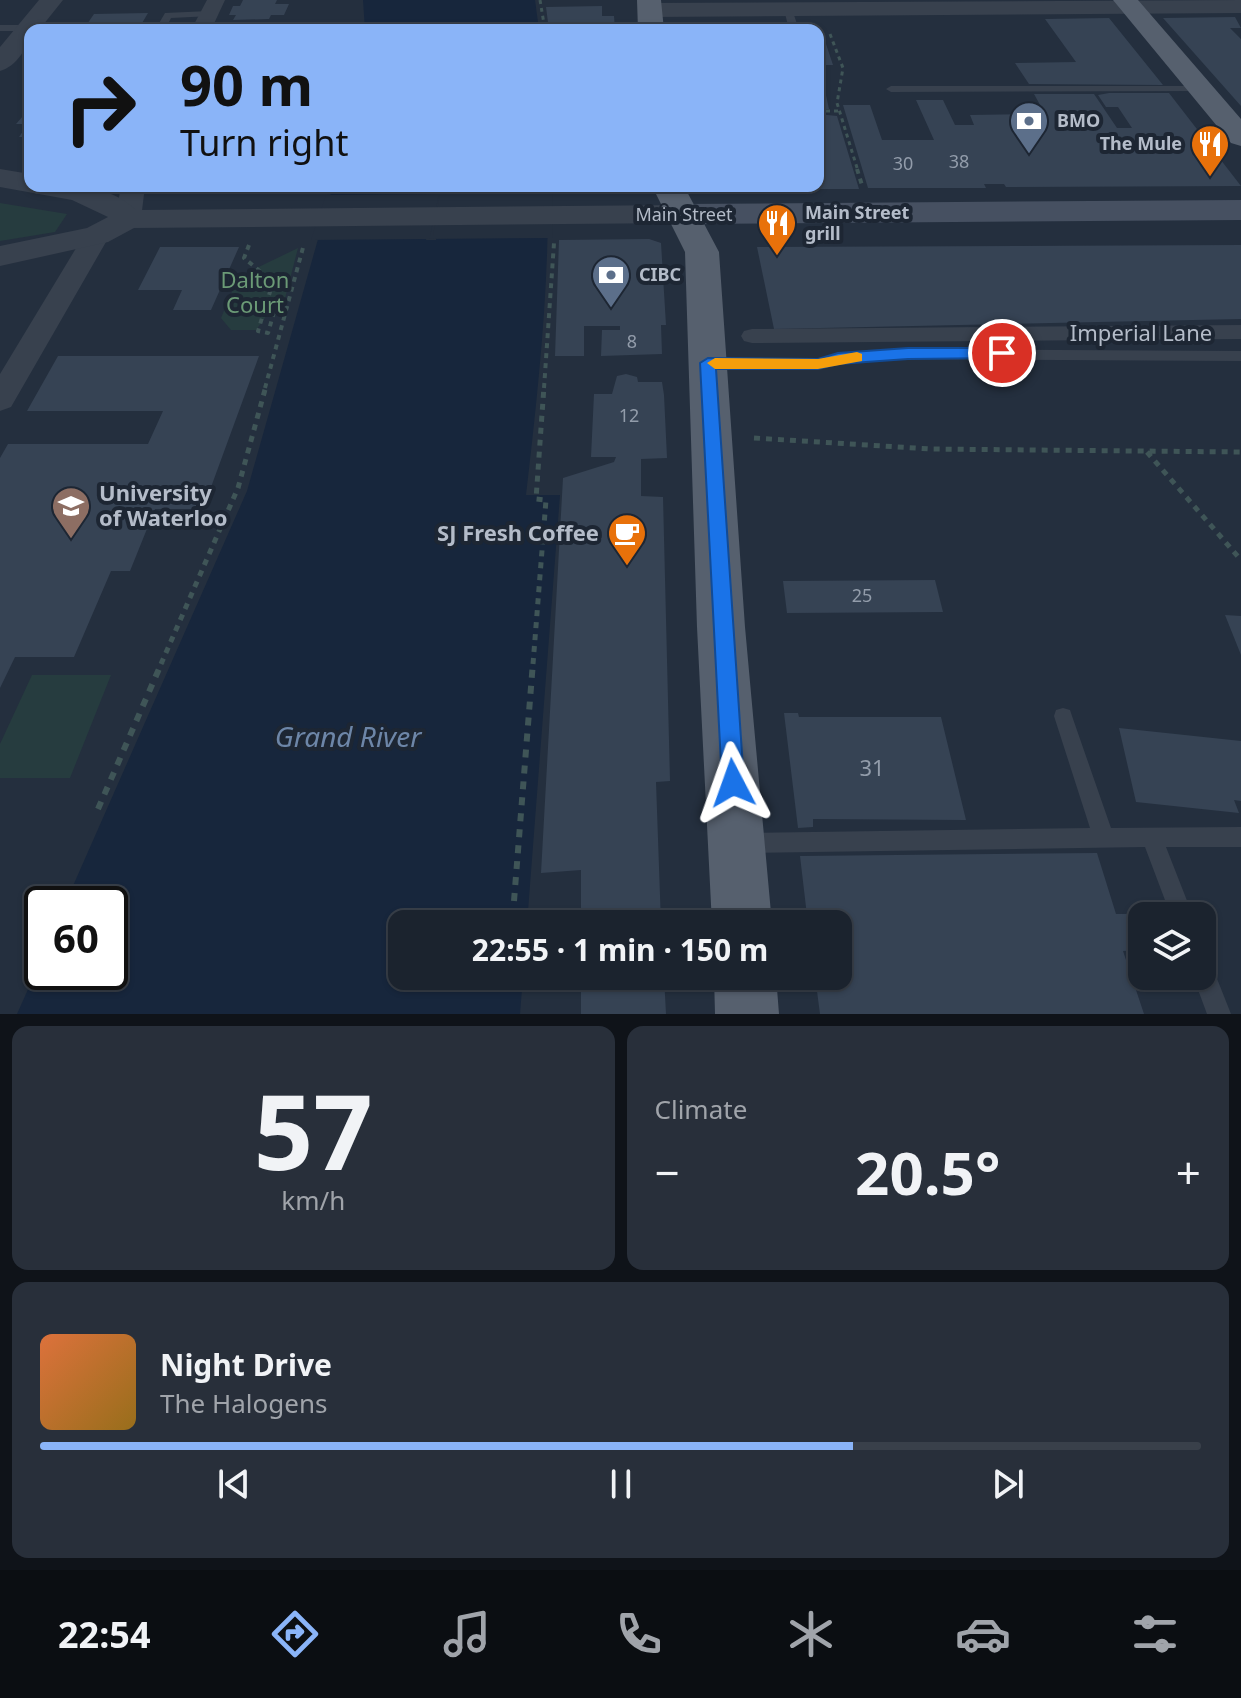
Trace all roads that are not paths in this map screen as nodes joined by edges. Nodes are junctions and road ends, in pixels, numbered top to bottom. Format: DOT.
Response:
graph roads {
  1 [pos="51,0"];
  2 [pos="1128,3"];
  3 [pos="893,4"];
  4 [pos="1233,4"];
  5 [pos="650,13"];
  6 [pos="209,15"];
  7 [pos="791,20"];
  8 [pos="31,24"];
  9 [pos="163,24"];
  10 [pos="0,28"];
  11 [pos="24,28"];
  12 [pos="24,33"];
  13 [pos="2,59"];
  14 [pos="891,89"];
  15 [pos="1201,89"];
  16 [pos="1241,137"];
  17 [pos="0,178"];
  18 [pos="24,182"];
  19 [pos="71,192"];
  20 [pos="132,192"];
  21 [pos="674,200"];
  22 [pos="1241,210"];
  23 [pos="128,219"];
  24 [pos="97,235"];
  25 [pos="0,256"];
  26 [pos="1241,332"];
  27 [pos="752,336"];
  28 [pos="1241,356"];
  29 [pos="708,363"];
  30 [pos="0,400"];
  31 [pos="1063,716"];
  32 [pos="1152,837"];
  33 [pos="1241,837"];
  34 [pos="1104,838"];
  35 [pos="737,844"];
  36 [pos="1177,902"];
  37 [pos="741,910"];
  38 [pos="746,990"];
  39 [pos="1210,990"];
  40 [pos="747,1014"];
  41 [pos="1219,1014"];
  1 -- 8 [label="street"];
  2 -- 3 [label="street"];
  2 -- 4 [label="street"];
  2 -- 15 [label="main road"];
  3 -- 7 [label="street"];
  5 -- 7 [label="street"];
  6 -- 9 [label="lane"];
  10 -- 11 [label="lane"];
  12 -- 13 [label="street"];
  14 -- 15 [label="lane"];
  15 -- 16 [label="main road"];
  17 -- 18 [label="street"];
  19 -- 23 [label="street"];
  20 -- 23 [label="street"];
  21 -- 22 [label="main road, Main Street"];
  21 -- 23 [label="street, Main Street"];
  21 -- 29 [label="main road"];
  23 -- 24 [label="street"];
  24 -- 25 [label="street"];
  24 -- 30 [label="street"];
  26 -- 27 [label="street, Imperial Lane"];
  28 -- 29 [label="lane"];
  29 -- 35 [label="main road"];
  31 -- 34 [label="lane"];
  32 -- 33 [label="lane"];
  32 -- 34 [label="lane"];
  32 -- 36 [label="lane"];
  34 -- 35 [label="lane"];
  35 -- 37 [label="main road"];
  38 -- 40 [label="main road"];
  39 -- 41 [label="lane"];
}
